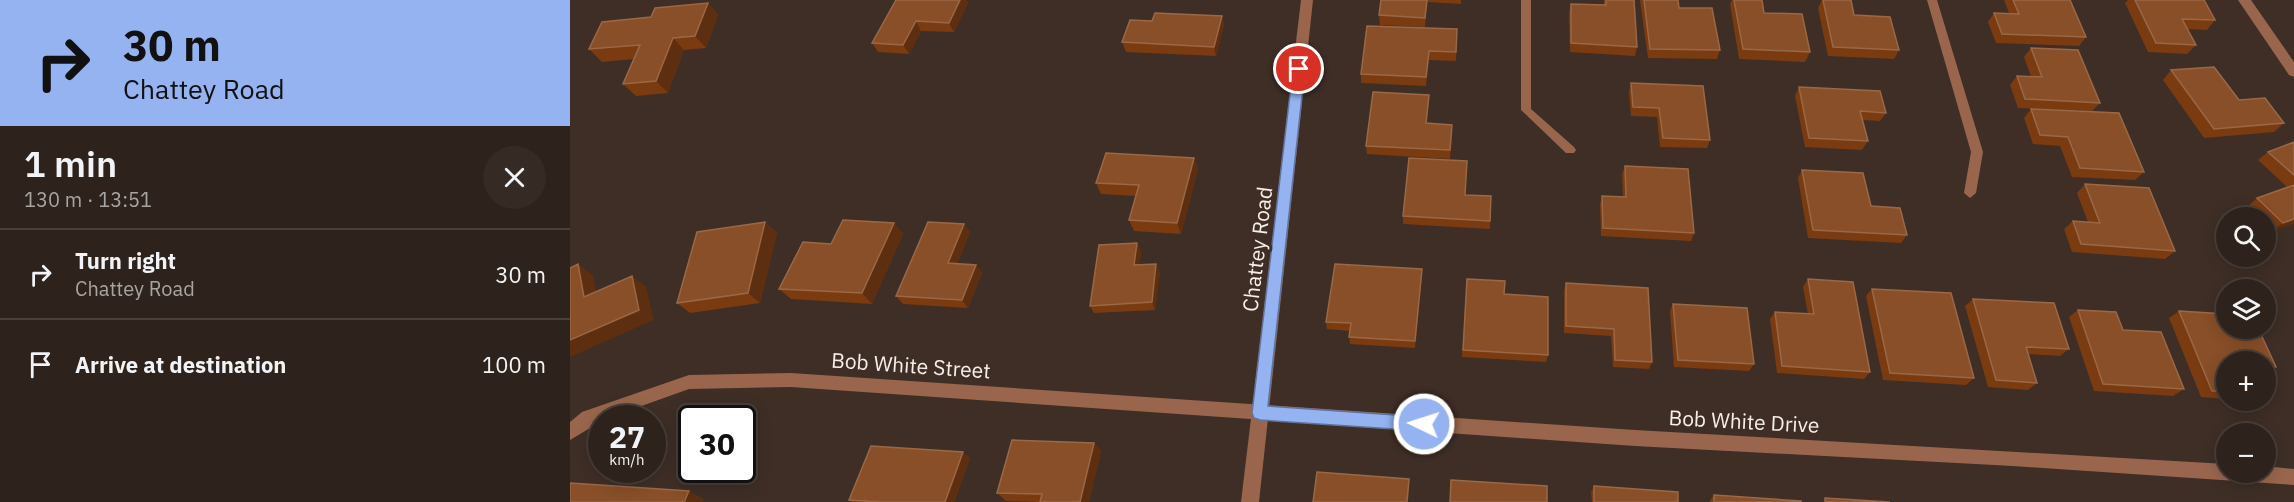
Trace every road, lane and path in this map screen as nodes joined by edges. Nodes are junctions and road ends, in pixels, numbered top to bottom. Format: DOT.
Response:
graph roads {
  1 [pos="1307,0"];
  2 [pos="1526,0"];
  3 [pos="1932,0"];
  4 [pos="2244,0"];
  5 [pos="2294,72"];
  6 [pos="1570,150"];
  7 [pos="1970,193"];
  8 [pos="1260,413"];
  9 [pos="570,432"];
  10 [pos="2216,471"];
  11 [pos="2276,476"];
  12 [pos="2294,477"];
  13 [pos="1250,502"];
  1 -- 8 [label="street, Chattey Road"];
  2 -- 6 [label="lane"];
  3 -- 7 [label="lane"];
  4 -- 5 [label="street"];
  8 -- 9 [label="street, Bob White Street"];
  8 -- 10 [label="street, Bob White Drive"];
  8 -- 13 [label="street, Chattey Road"];
  11 -- 12 [label="street, Bob White Drive"];
}
